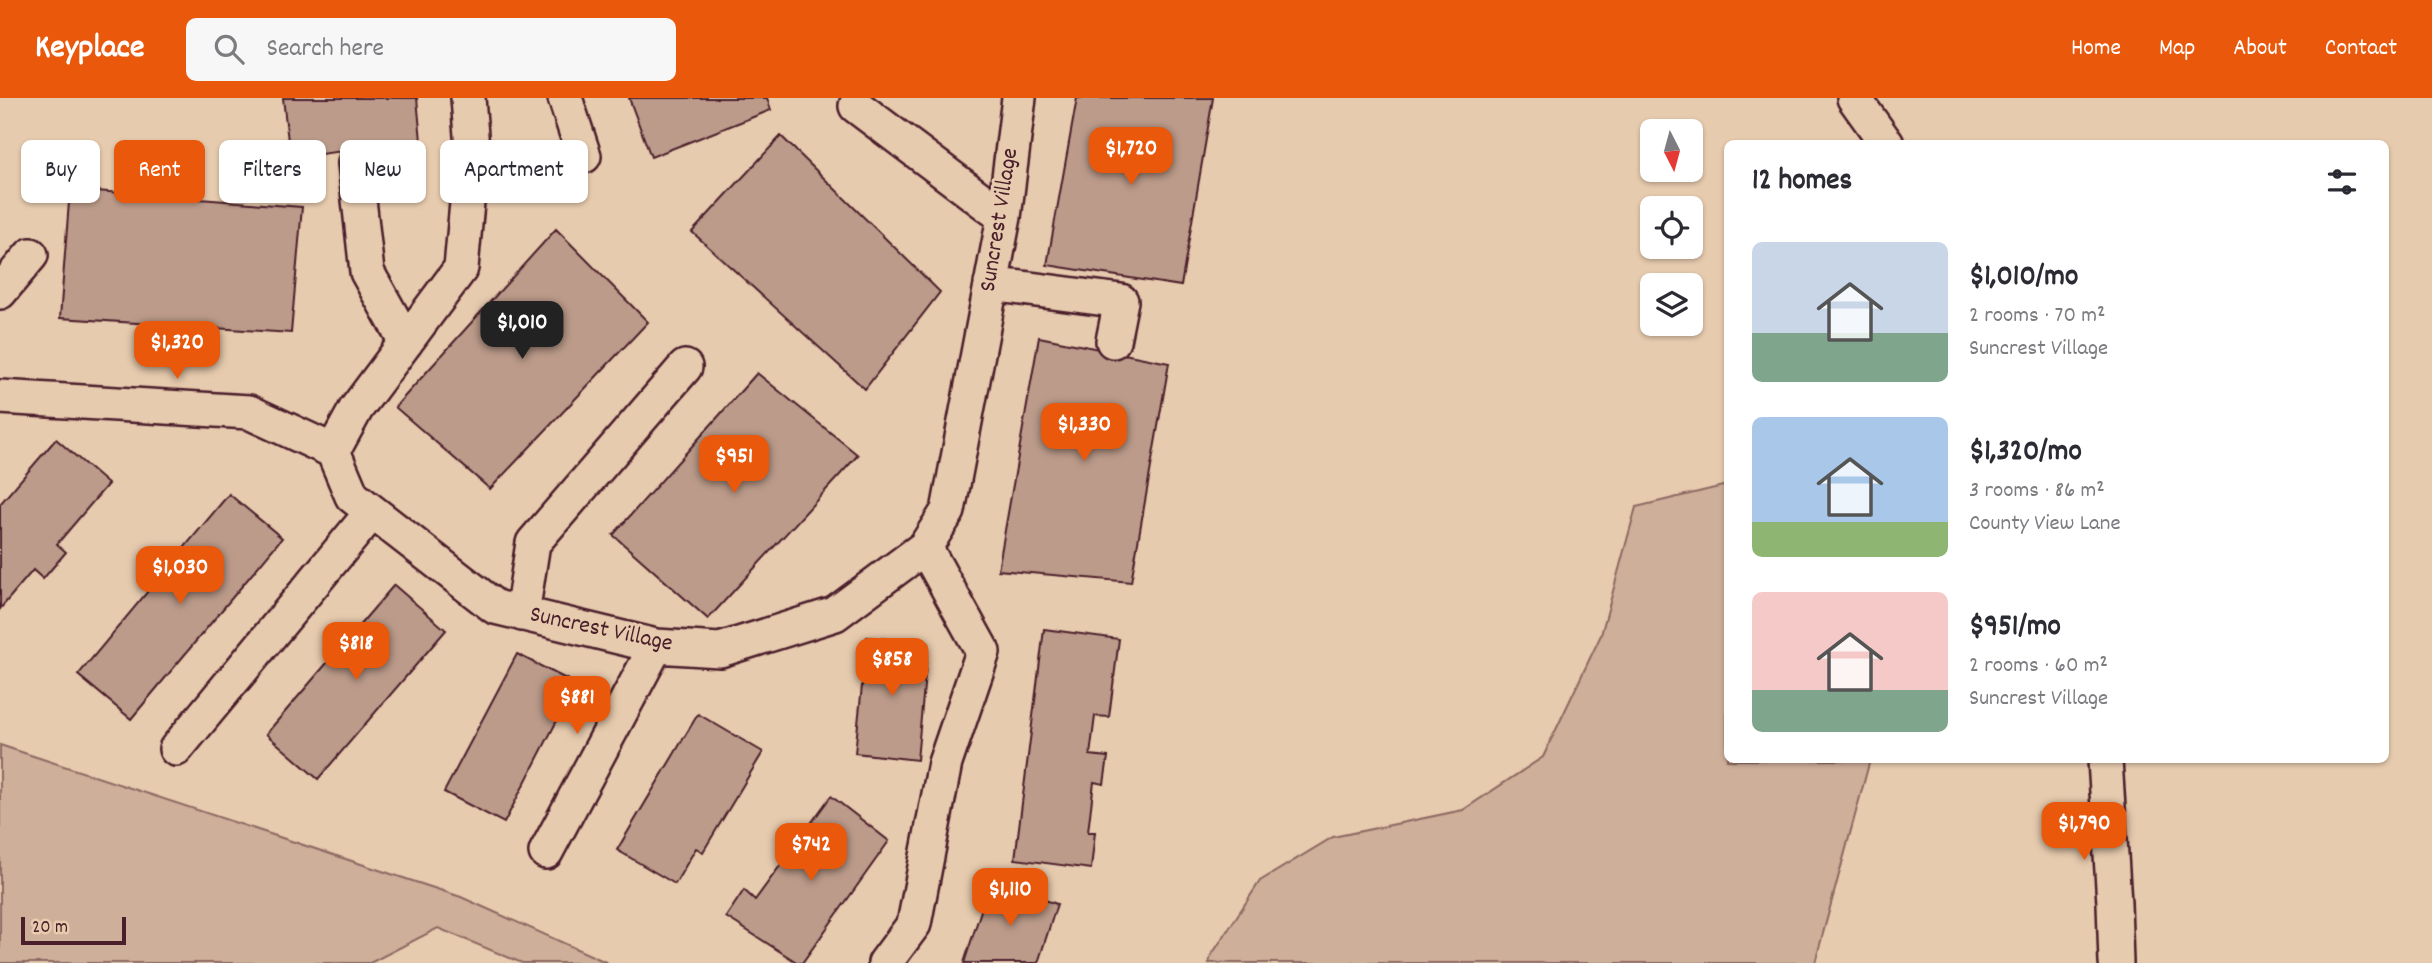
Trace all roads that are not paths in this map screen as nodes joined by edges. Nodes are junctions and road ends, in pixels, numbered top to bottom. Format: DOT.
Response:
graph roads {
  1 [pos="468,98"];
  2 [pos="565,98"];
  3 [pos="1019,98"];
  4 [pos="1854,98"];
  5 [pos="856,106"];
  6 [pos="579,140"];
  7 [pos="1884,140"];
  8 [pos="359,203"];
  9 [pos="1003,217"];
  10 [pos="31,255"];
  11 [pos="991,285"];
  12 [pos="0,292"];
  13 [pos="1113,341"];
  14 [pos="406,342"];
  15 [pos="685,367"];
  16 [pos="0,397"];
  17 [pos="333,451"];
  18 [pos="372,512"];
  19 [pos="925,547"];
  20 [pos="522,614"];
  21 [pos="656,646"];
  22 [pos="176,749"];
  23 [pos="2105,763"];
  24 [pos="546,852"];
  25 [pos="885,963"];
  26 [pos="2116,963"];
  1 -- 14 [label="street"];
  2 -- 6 [label="street"];
  3 -- 9 [label="street, Suncrest Village"];
  4 -- 7 [label="street"];
  5 -- 9 [label="street"];
  8 -- 14 [label="street"];
  9 -- 11 [label="street, Suncrest Village"];
  10 -- 12 [label="street"];
  11 -- 13 [label="street"];
  11 -- 19 [label="street, Suncrest Village"];
  14 -- 17 [label="street"];
  15 -- 20 [label="street"];
  16 -- 17 [label="street"];
  17 -- 18 [label="street, Suncrest Village"];
  18 -- 20 [label="street, Suncrest Village"];
  18 -- 22 [label="street"];
  19 -- 21 [label="street, Suncrest Village"];
  19 -- 25 [label="street"];
  20 -- 21 [label="street, Suncrest Village"];
  21 -- 24 [label="street"];
  23 -- 26 [label="street"];
}
